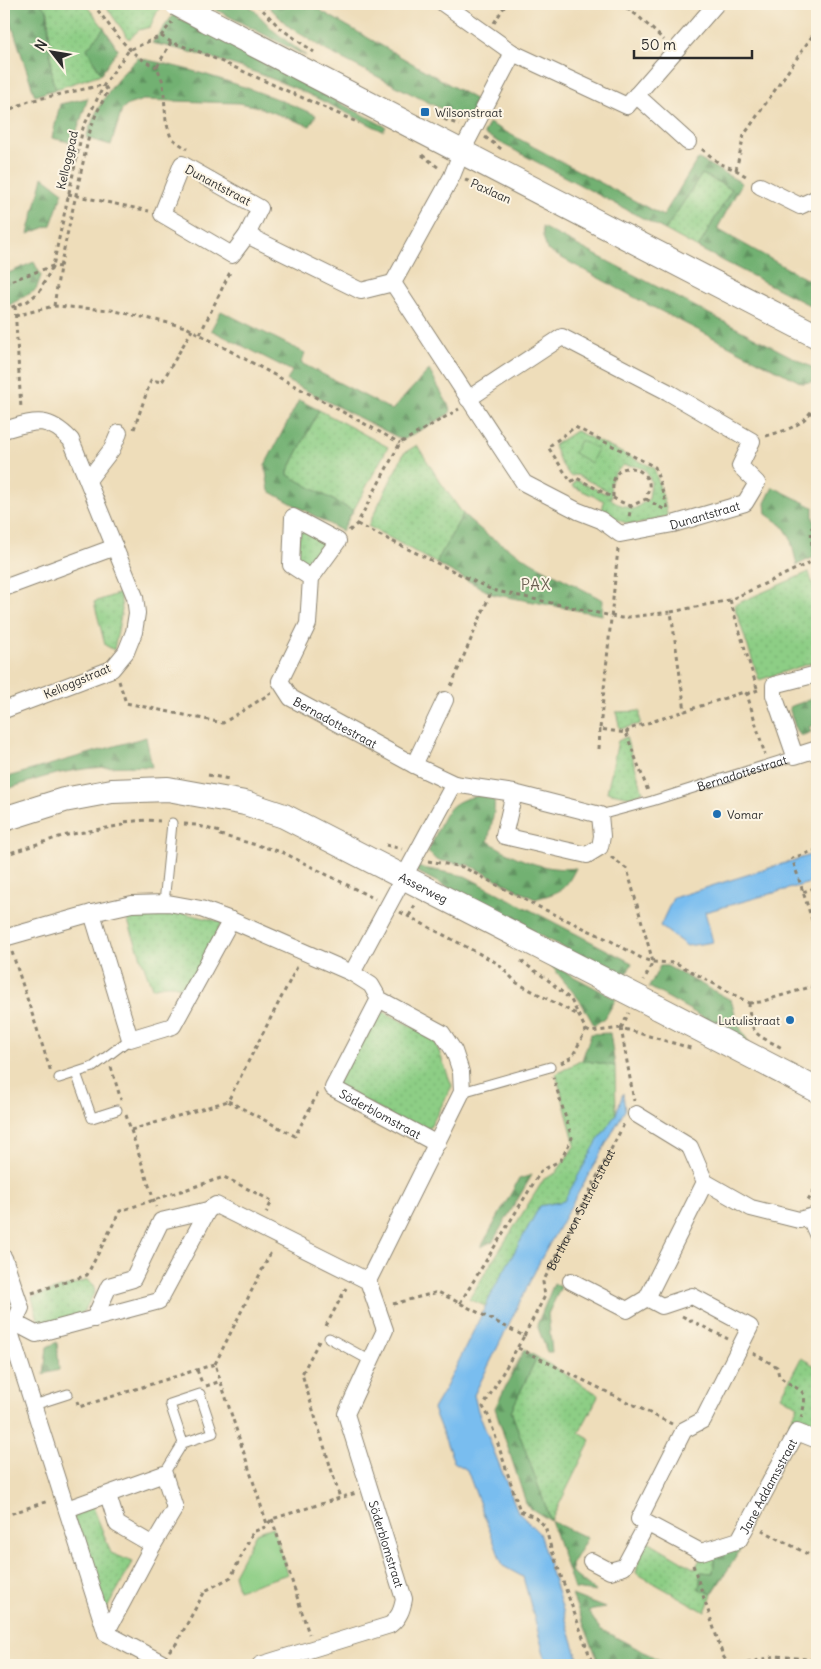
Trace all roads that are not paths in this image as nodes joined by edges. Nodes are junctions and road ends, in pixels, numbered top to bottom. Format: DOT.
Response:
graph roads {
  1 [pos="444,4"];
  2 [pos="716,4"];
  3 [pos="174,13"];
  4 [pos="513,53"];
  5 [pos="636,95"];
  6 [pos="688,142"];
  7 [pos="462,152"];
  8 [pos="760,186"];
  9 [pos="817,198"];
  10 [pos="247,235"];
  11 [pos="393,283"];
  12 [pos="817,336"];
  13 [pos="468,399"];
  14 [pos="4,430"];
  15 [pos="119,433"];
  16 [pos="88,480"];
  17 [pos="115,547"];
  18 [pos="311,578"];
  19 [pos="4,588"];
  20 [pos="817,674"];
  21 [pos="445,700"];
  22 [pos="4,710"];
  23 [pos="817,749"];
  24 [pos="795,756"];
  25 [pos="414,765"];
  26 [pos="454,784"];
  27 [pos="514,793"];
  28 [pos="600,815"];
  29 [pos="4,819"];
  30 [pos="172,823"];
  31 [pos="404,876"];
  32 [pos="164,903"];
  33 [pos="92,912"];
  34 [pos="231,920"];
  35 [pos="6,937"];
  36 [pos="352,973"];
  37 [pos="379,999"];
  38 [pos="130,1039"];
  39 [pos="550,1067"];
  40 [pos="76,1073"];
  41 [pos="59,1078"];
  42 [pos="817,1090"];
  43 [pos="462,1092"];
  44 [pos="117,1110"];
  45 [pos="636,1114"];
  46 [pos="437,1144"];
  47 [pos="704,1182"];
  48 [pos="208,1210"];
  49 [pos="814,1216"];
  50 [pos="817,1234"];
  51 [pos="4,1258"];
  52 [pos="368,1281"];
  53 [pos="571,1281"];
  54 [pos="647,1298"];
  55 [pos="94,1319"];
  56 [pos="15,1322"];
  57 [pos="329,1338"];
  58 [pos="371,1361"];
  59 [pos="68,1394"];
  60 [pos="34,1405"];
  61 [pos="817,1440"];
  62 [pos="183,1443"];
  63 [pos="164,1474"];
  64 [pos="108,1495"];
  65 [pos="65,1502"];
  66 [pos="643,1521"];
  67 [pos="153,1545"];
  68 [pos="591,1561"];
  69 [pos="106,1633"];
  70 [pos="162,1664"];
  71 [pos="260,1665"];
  1 -- 4 [label="street"];
  2 -- 5 [label="street"];
  3 -- 7 [label="street, Paxlaan, bridge"];
  4 -- 5 [label="street"];
  4 -- 7 [label="street"];
  5 -- 6 [label="street"];
  7 -- 11 [label="street"];
  7 -- 12 [label="street, Paxlaan"];
  8 -- 9 [label="street"];
  10 -- 10 [label="street, Dunantstraat"];
  10 -- 11 [label="street"];
  11 -- 13 [label="street"];
  13 -- 13 [label="street, Dunantstraat"];
  14 -- 16 [label="street, Kelloggstraat"];
  15 -- 16 [label="street"];
  16 -- 17 [label="street, Kelloggstraat"];
  17 -- 19 [label="street"];
  17 -- 22 [label="street, Kelloggstraat"];
  18 -- 18 [label="street"];
  18 -- 25 [label="street, Bernadottestraat"];
  20 -- 24 [label="street, Bernadottestraat"];
  21 -- 25 [label="street"];
  23 -- 24 [label="street, Bernadottestraat"];
  24 -- 28 [label="lane, Bernadottestraat"];
  25 -- 26 [label="street, Bernadottestraat"];
  26 -- 27 [label="street, Bernadottestraat"];
  26 -- 31 [label="street"];
  27 -- 28 [label="street, Bernadottestraat"];
  27 -- 28 [label="street"];
  29 -- 31 [label="street, Asserweg"];
  30 -- 32 [label="lane"];
  31 -- 36 [label="street"];
  31 -- 42 [label="street, Asserweg, bridge"];
  32 -- 33 [label="street"];
  32 -- 34 [label="street"];
  33 -- 35 [label="street"];
  33 -- 38 [label="street"];
  34 -- 36 [label="street"];
  34 -- 38 [label="street"];
  36 -- 37 [label="street"];
  37 -- 43 [label="street"];
  37 -- 46 [label="street, Söderblomstraat"];
  38 -- 40 [label="lane"];
  39 -- 43 [label="lane"];
  40 -- 41 [label="lane"];
  40 -- 44 [label="lane"];
  43 -- 46 [label="street, Söderblomstraat"];
  45 -- 47 [label="street"];
  46 -- 52 [label="street, Söderblomstraat"];
  47 -- 49 [label="street"];
  47 -- 54 [label="street"];
  48 -- 52 [label="street"];
  48 -- 55 [label="street"];
  48 -- 55 [label="street"];
  49 -- 50 [label="street"];
  51 -- 56 [label="street"];
  52 -- 58 [label="street, Söderblomstraat"];
  53 -- 54 [label="street, Bertha von Suttnerstraat"];
  54 -- 66 [label="street"];
  55 -- 56 [label="street"];
  56 -- 60 [label="street"];
  57 -- 58 [label="lane"];
  58 -- 71 [label="street, Söderblomstraat"];
  59 -- 60 [label="lane"];
  60 -- 65 [label="street"];
  61 -- 66 [label="street, Jane Addamsstraat"];
  62 -- 62 [label="lane"];
  62 -- 63 [label="lane"];
  63 -- 64 [label="street"];
  63 -- 67 [label="street"];
  64 -- 65 [label="street"];
  64 -- 67 [label="street"];
  65 -- 69 [label="street"];
  66 -- 68 [label="street"];
  67 -- 69 [label="street"];
  69 -- 70 [label="street"];
}
